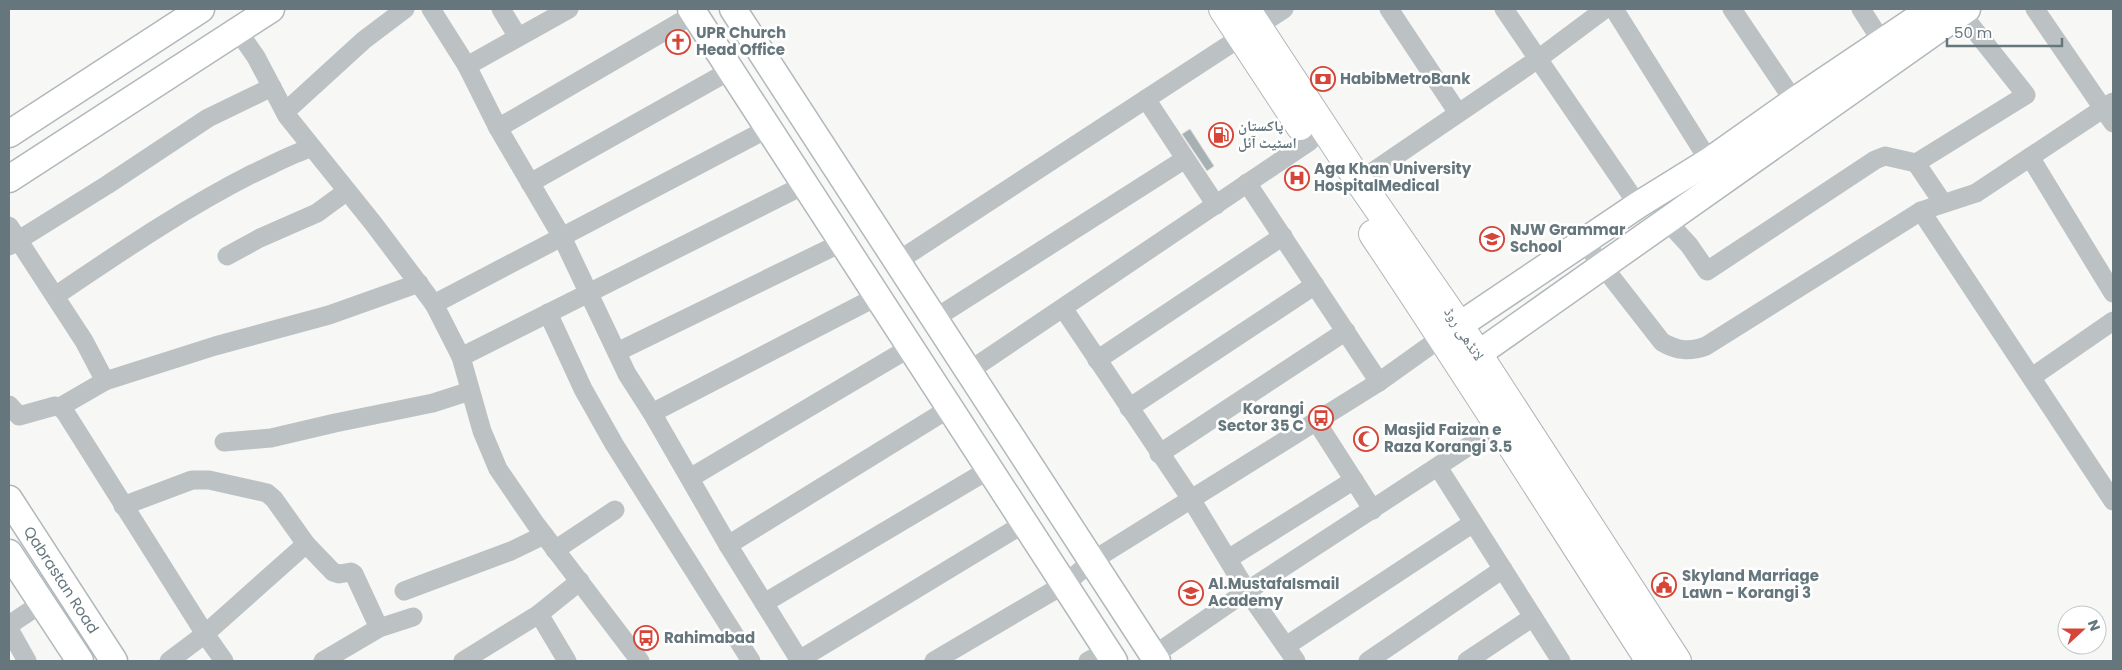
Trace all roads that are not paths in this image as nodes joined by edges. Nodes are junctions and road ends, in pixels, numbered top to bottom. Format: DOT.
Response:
graph roads {
  1 [pos="201,9"];
  2 [pos="271,9"];
  3 [pos="405,9"];
  4 [pos="431,9"];
  5 [pos="501,9"];
  6 [pos="566,9"];
  7 [pos="733,9"];
  8 [pos="1223,9"];
  9 [pos="1284,9"];
  10 [pos="1389,9"];
  11 [pos="1504,9"];
  12 [pos="1606,9"];
  13 [pos="1614,9"];
  14 [pos="1732,9"];
  15 [pos="1861,9"];
  16 [pos="1931,9"];
  17 [pos="2035,9"];
  18 [pos="1964,11"];
  19 [pos="698,13"];
  20 [pos="1248,24"];
  21 [pos="238,31"];
  22 [pos="518,37"];
  23 [pos="1882,42"];
  24 [pos="1538,59"];
  25 [pos="467,66"];
  26 [pos="731,70"];
  27 [pos="272,87"];
  28 [pos="1146,99"];
  29 [pos="1794,101"];
  30 [pos="2110,111"];
  31 [pos="285,112"];
  32 [pos="1458,113"];
  33 [pos="498,128"];
  34 [pos="769,128"];
  35 [pos="9,134"];
  36 [pos="1310,141"];
  37 [pos="311,148"];
  38 [pos="2030,157"];
  39 [pos="1185,159"];
  40 [pos="1709,161"];
  41 [pos="1916,163"];
  42 [pos="9,179"];
  43 [pos="1359,181"];
  44 [pos="530,183"];
  45 [pos="1247,183"];
  46 [pos="806,184"];
  47 [pos="347,191"];
  48 [pos="1942,203"];
  49 [pos="1216,205"];
  50 [pos="1638,205"];
  51 [pos="1921,210"];
  52 [pos="1666,220"];
  53 [pos="1283,236"];
  54 [pos="12,237"];
  55 [pos="562,238"];
  56 [pos="843,242"];
  57 [pos="1584,242"];
  58 [pos="227,256"];
  59 [pos="898,261"];
  60 [pos="1603,266"];
  61 [pos="419,283"];
  62 [pos="1315,285"];
  63 [pos="589,293"];
  64 [pos="2113,293"];
  65 [pos="55,296"];
  66 [pos="878,296"];
  67 [pos="434,304"];
  68 [pos="1063,308"];
  69 [pos="548,313"];
  70 [pos="2113,321"];
  71 [pos="940,327"];
  72 [pos="1346,331"];
  73 [pos="1451,331"];
  74 [pos="914,350"];
  75 [pos="616,352"];
  76 [pos="461,357"];
  77 [pos="1097,360"];
  78 [pos="1470,361"];
  79 [pos="969,371"];
  80 [pos="2032,377"];
  81 [pos="105,380"];
  82 [pos="1379,382"];
  83 [pos="470,391"];
  84 [pos="9,405"];
  85 [pos="60,407"];
  86 [pos="950,408"];
  87 [pos="1129,408"];
  88 [pos="652,413"];
  89 [pos="1316,421"];
  90 [pos="1498,427"];
  91 [pos="224,442"];
  92 [pos="1160,454"];
  93 [pos="1438,467"];
  94 [pos="990,469"];
  95 [pos="690,478"];
  96 [pos="1354,480"];
  97 [pos="9,499"];
  98 [pos="1191,499"];
  99 [pos="2113,501"];
  100 [pos="123,506"];
  101 [pos="615,510"];
  102 [pos="1373,510"];
  103 [pos="1025,523"];
  104 [pos="1473,523"];
  105 [pos="550,542"];
  106 [pos="306,544"];
  107 [pos="728,545"];
  108 [pos="9,553"];
  109 [pos="1228,559"];
  110 [pos="1092,561"];
  111 [pos="1503,569"];
  112 [pos="580,581"];
  113 [pos="1065,584"];
  114 [pos="404,591"];
  115 [pos="1247,591"];
  116 [pos="42,603"];
  117 [pos="764,603"];
  118 [pos="539,614"];
  119 [pos="413,617"];
  120 [pos="1533,617"];
  121 [pos="9,625"];
  122 [pos="379,628"];
  123 [pos="9,629"];
  124 [pos="204,634"];
  125 [pos="1291,654"];
  126 [pos="1103,658"];
  127 [pos="1152,659"];
  128 [pos="800,660"];
  129 [pos="27,661"];
  130 [pos="80,661"];
  131 [pos="114,661"];
  132 [pos="169,661"];
  133 [pos="224,661"];
  134 [pos="323,661"];
  135 [pos="463,661"];
  136 [pos="568,661"];
  137 [pos="640,661"];
  138 [pos="751,661"];
  139 [pos="934,661"];
  140 [pos="1368,661"];
  141 [pos="1467,661"];
  142 [pos="1561,661"];
  143 [pos="1650,661"];
  144 [pos="1677,661"];
  1 -- 35 [label="street"];
  2 -- 21 [label="street"];
  3 -- 31 [label="street"];
  4 -- 25 [label="street"];
  5 -- 22 [label="street"];
  6 -- 22 [label="street"];
  7 -- 59 [label="street"];
  8 -- 20 [label="main road, لانڈھی روڈ"];
  9 -- 20 [label="street"];
  10 -- 32 [label="street"];
  11 -- 24 [label="street"];
  12 -- 24 [label="street"];
  13 -- 40 [label="street"];
  14 -- 29 [label="street"];
  15 -- 23 [label="street"];
  16 -- 23 [label="street"];
  17 -- 30 [label="street"];
  18 -- 41 [label="street"];
  18 -- 52 [label="street"];
  19 -- 26 [label="street"];
  19 -- 33 [label="street"];
  20 -- 28 [label="street"];
  20 -- 36 [label="main road, لانڈھی روڈ"];
  20 -- 43 [label="main road, لانڈھی روڈ"];
  21 -- 27 [label="street"];
  21 -- 42 [label="street"];
  22 -- 25 [label="street"];
  23 -- 29 [label="street"];
  24 -- 32 [label="street"];
  24 -- 50 [label="street"];
  25 -- 33 [label="street"];
  26 -- 34 [label="street"];
  26 -- 44 [label="street"];
  27 -- 31 [label="street"];
  27 -- 54 [label="street"];
  28 -- 39 [label="street"];
  28 -- 59 [label="street"];
  29 -- 40 [label="street"];
  30 -- 38 [label="street"];
  31 -- 37 [label="street"];
  32 -- 43 [label="street"];
  33 -- 44 [label="street"];
  34 -- 46 [label="street"];
  34 -- 55 [label="street"];
  36 -- 45 [label="street"];
  36 -- 73 [label="main road, لانڈھی روڈ"];
  37 -- 47 [label="street"];
  37 -- 65 [label="street"];
  38 -- 48 [label="street"];
  38 -- 64 [label="street"];
  39 -- 49 [label="street"];
  39 -- 71 [label="street"];
  40 -- 50 [label="street"];
  41 -- 48 [label="street"];
  41 -- 52 [label="street"];
  43 -- 73 [label="main road, لانڈھی روڈ"];
  44 -- 55 [label="street"];
  45 -- 49 [label="street"];
  45 -- 53 [label="street"];
  46 -- 56 [label="street"];
  46 -- 63 [label="street"];
  47 -- 58 [label="street"];
  47 -- 61 [label="street"];
  48 -- 51 [label="street"];
  49 -- 68 [label="street"];
  50 -- 57 [label="street"];
  51 -- 60 [label="street"];
  51 -- 80 [label="street"];
  52 -- 60 [label="street"];
  53 -- 62 [label="street"];
  53 -- 77 [label="street"];
  54 -- 65 [label="street"];
  55 -- 63 [label="street"];
  55 -- 67 [label="street"];
  56 -- 66 [label="street"];
  56 -- 75 [label="street"];
  57 -- 60 [label="street"];
  57 -- 73 [label="street"];
  59 -- 71 [label="street"];
  60 -- 78 [label="street"];
  61 -- 67 [label="street"];
  61 -- 81 [label="street"];
  62 -- 72 [label="street"];
  62 -- 87 [label="street"];
  63 -- 69 [label="street"];
  63 -- 75 [label="street"];
  65 -- 81 [label="street"];
  66 -- 74 [label="street"];
  66 -- 88 [label="street"];
  67 -- 76 [label="street"];
  68 -- 77 [label="street"];
  68 -- 79 [label="street"];
  69 -- 76 [label="street"];
  69 -- 138 [label="street"];
  70 -- 80 [label="street"];
  71 -- 74 [label="street"];
  71 -- 79 [label="street"];
  72 -- 82 [label="street"];
  72 -- 92 [label="street"];
  73 -- 78 [label="main road, لانڈھی روڈ"];
  73 -- 82 [label="street"];
  74 -- 86 [label="street"];
  74 -- 95 [label="street"];
  75 -- 88 [label="street"];
  76 -- 83 [label="street"];
  77 -- 87 [label="street"];
  78 -- 90 [label="main road, لانڈھی روڈ"];
  78 -- 144 [label="main road, لانڈھی روڈ"];
  79 -- 110 [label="street"];
  80 -- 99 [label="street"];
  81 -- 85 [label="street"];
  82 -- 89 [label="street"];
  83 -- 91 [label="street"];
  83 -- 105 [label="street"];
  84 -- 85 [label="street"];
  85 -- 100 [label="street"];
  86 -- 94 [label="street"];
  86 -- 107 [label="street"];
  87 -- 92 [label="street"];
  88 -- 95 [label="street"];
  89 -- 96 [label="street"];
  89 -- 98 [label="street"];
  90 -- 93 [label="street"];
  90 -- 143 [label="main road, لانڈھی روڈ"];
  92 -- 98 [label="street"];
  93 -- 102 [label="street"];
  93 -- 104 [label="street"];
  94 -- 103 [label="street"];
  94 -- 117 [label="street"];
  95 -- 107 [label="street"];
  96 -- 102 [label="street"];
  96 -- 109 [label="street"];
  97 -- 131 [label="street, Qabrastan Road"];
  98 -- 109 [label="street"];
  98 -- 110 [label="street"];
  100 -- 106 [label="street"];
  100 -- 124 [label="street"];
  101 -- 105 [label="street"];
  102 -- 115 [label="street"];
  103 -- 113 [label="street"];
  103 -- 128 [label="street"];
  104 -- 111 [label="street"];
  104 -- 125 [label="street"];
  105 -- 112 [label="street"];
  105 -- 114 [label="street"];
  106 -- 122 [label="street"];
  106 -- 124 [label="street"];
  107 -- 117 [label="street"];
  108 -- 116 [label="street, Qabrastan Road"];
  109 -- 115 [label="street"];
  110 -- 113 [label="street"];
  110 -- 127 [label="street"];
  111 -- 120 [label="street"];
  111 -- 140 [label="street"];
  112 -- 118 [label="street"];
  112 -- 137 [label="street"];
  113 -- 126 [label="street"];
  113 -- 139 [label="street"];
  115 -- 125 [label="street"];
  115 -- 127 [label="street"];
  116 -- 121 [label="street"];
  116 -- 130 [label="street, Qabrastan Road"];
  117 -- 128 [label="street"];
  118 -- 135 [label="street"];
  118 -- 136 [label="street"];
  119 -- 122 [label="street"];
  120 -- 141 [label="street"];
  120 -- 142 [label="street"];
  122 -- 134 [label="street"];
  123 -- 129 [label="street"];
  124 -- 132 [label="street"];
  124 -- 133 [label="street"];
}
